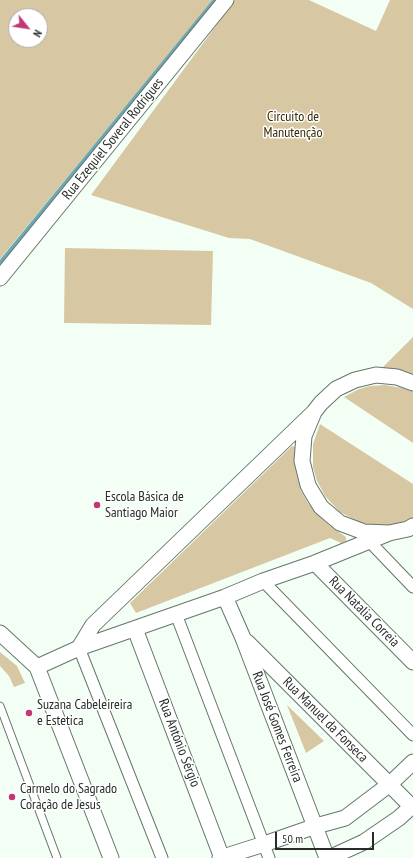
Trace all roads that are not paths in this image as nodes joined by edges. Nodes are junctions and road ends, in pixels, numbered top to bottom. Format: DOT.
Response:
graph roads {
  1 [pos="226,0"];
  2 [pos="0,278"];
  3 [pos="413,383"];
  4 [pos="314,412"];
  5 [pos="413,526"];
  6 [pos="389,533"];
  7 [pos="368,541"];
  8 [pos="315,563"];
  9 [pos="263,581"];
  10 [pos="413,587"];
  11 [pos="225,597"];
  12 [pos="176,614"];
  13 [pos="135,629"];
  14 [pos="0,633"];
  15 [pos="243,638"];
  16 [pos="79,648"];
  17 [pos="413,662"];
  18 [pos="37,667"];
  19 [pos="0,706"];
  20 [pos="413,735"];
  21 [pos="413,762"];
  22 [pos="390,784"];
  23 [pos="412,807"];
  24 [pos="316,826"];
  25 [pos="267,851"];
  26 [pos="57,858"];
  27 [pos="110,858"];
  28 [pos="162,858"];
  29 [pos="221,858"];
  30 [pos="328,858"];
  1 -- 2 [label="street, Rua Ezequiel Soveral Rodrigues"];
  3 -- 4 [label="street"];
  4 -- 6 [label="street"];
  4 -- 16 [label="street"];
  5 -- 6 [label="street"];
  6 -- 7 [label="street"];
  7 -- 8 [label="street"];
  7 -- 10 [label="street"];
  8 -- 9 [label="street"];
  8 -- 17 [label="street, Rua Natalia Correia"];
  9 -- 11 [label="street"];
  9 -- 20 [label="street"];
  11 -- 12 [label="street"];
  11 -- 15 [label="street, Rua José Gomes Ferreira"];
  12 -- 13 [label="street"];
  12 -- 25 [label="street"];
  13 -- 16 [label="street"];
  13 -- 29 [label="street, Rua António Sérgio"];
  14 -- 18 [label="street"];
  15 -- 22 [label="street, Rua Manuel da Fonseca"];
  15 -- 24 [label="street, Rua José Gomes Ferreira"];
  16 -- 18 [label="street"];
  16 -- 28 [label="street"];
  18 -- 27 [label="street"];
  19 -- 26 [label="lane"];
  21 -- 22 [label="street"];
  22 -- 23 [label="street, Rua Manuel da Fonseca"];
  22 -- 24 [label="street"];
  23 -- 30 [label="street"];
  24 -- 25 [label="street"];
  24 -- 30 [label="street, Rua José Gomes Ferreira"];
  25 -- 29 [label="street"];
}
